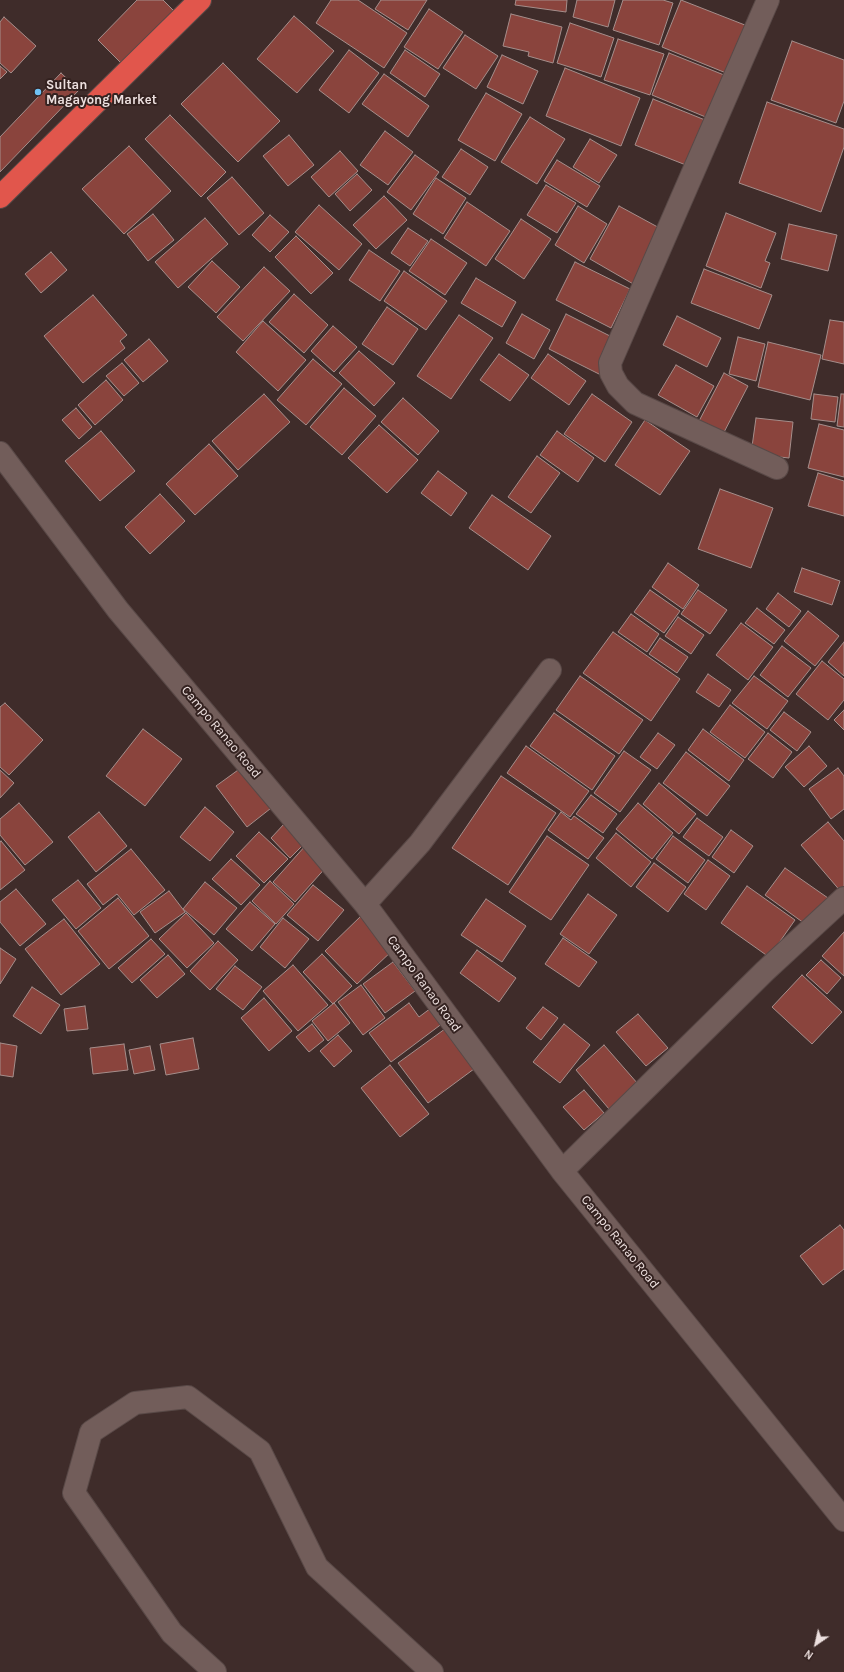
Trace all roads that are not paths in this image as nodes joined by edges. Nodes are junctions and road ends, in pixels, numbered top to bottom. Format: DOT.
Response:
graph roads {
  1 [pos="200,0"];
  2 [pos="768,0"];
  3 [pos="0,197"];
  4 [pos="0,453"];
  5 [pos="777,468"];
  6 [pos="550,670"];
  7 [pos="844,898"];
  8 [pos="365,904"];
  9 [pos="562,1171"];
  10 [pos="844,1520"];
  11 [pos="215,1672"];
  12 [pos="432,1672"];
  1 -- 3 [label="highway"];
  2 -- 5 [label="street"];
  4 -- 8 [label="street, Campo Ranao Road"];
  6 -- 8 [label="street"];
  7 -- 9 [label="street"];
  8 -- 9 [label="street, Campo Ranao Road"];
  9 -- 10 [label="street, Campo Ranao Road"];
  11 -- 12 [label="street"];
}
